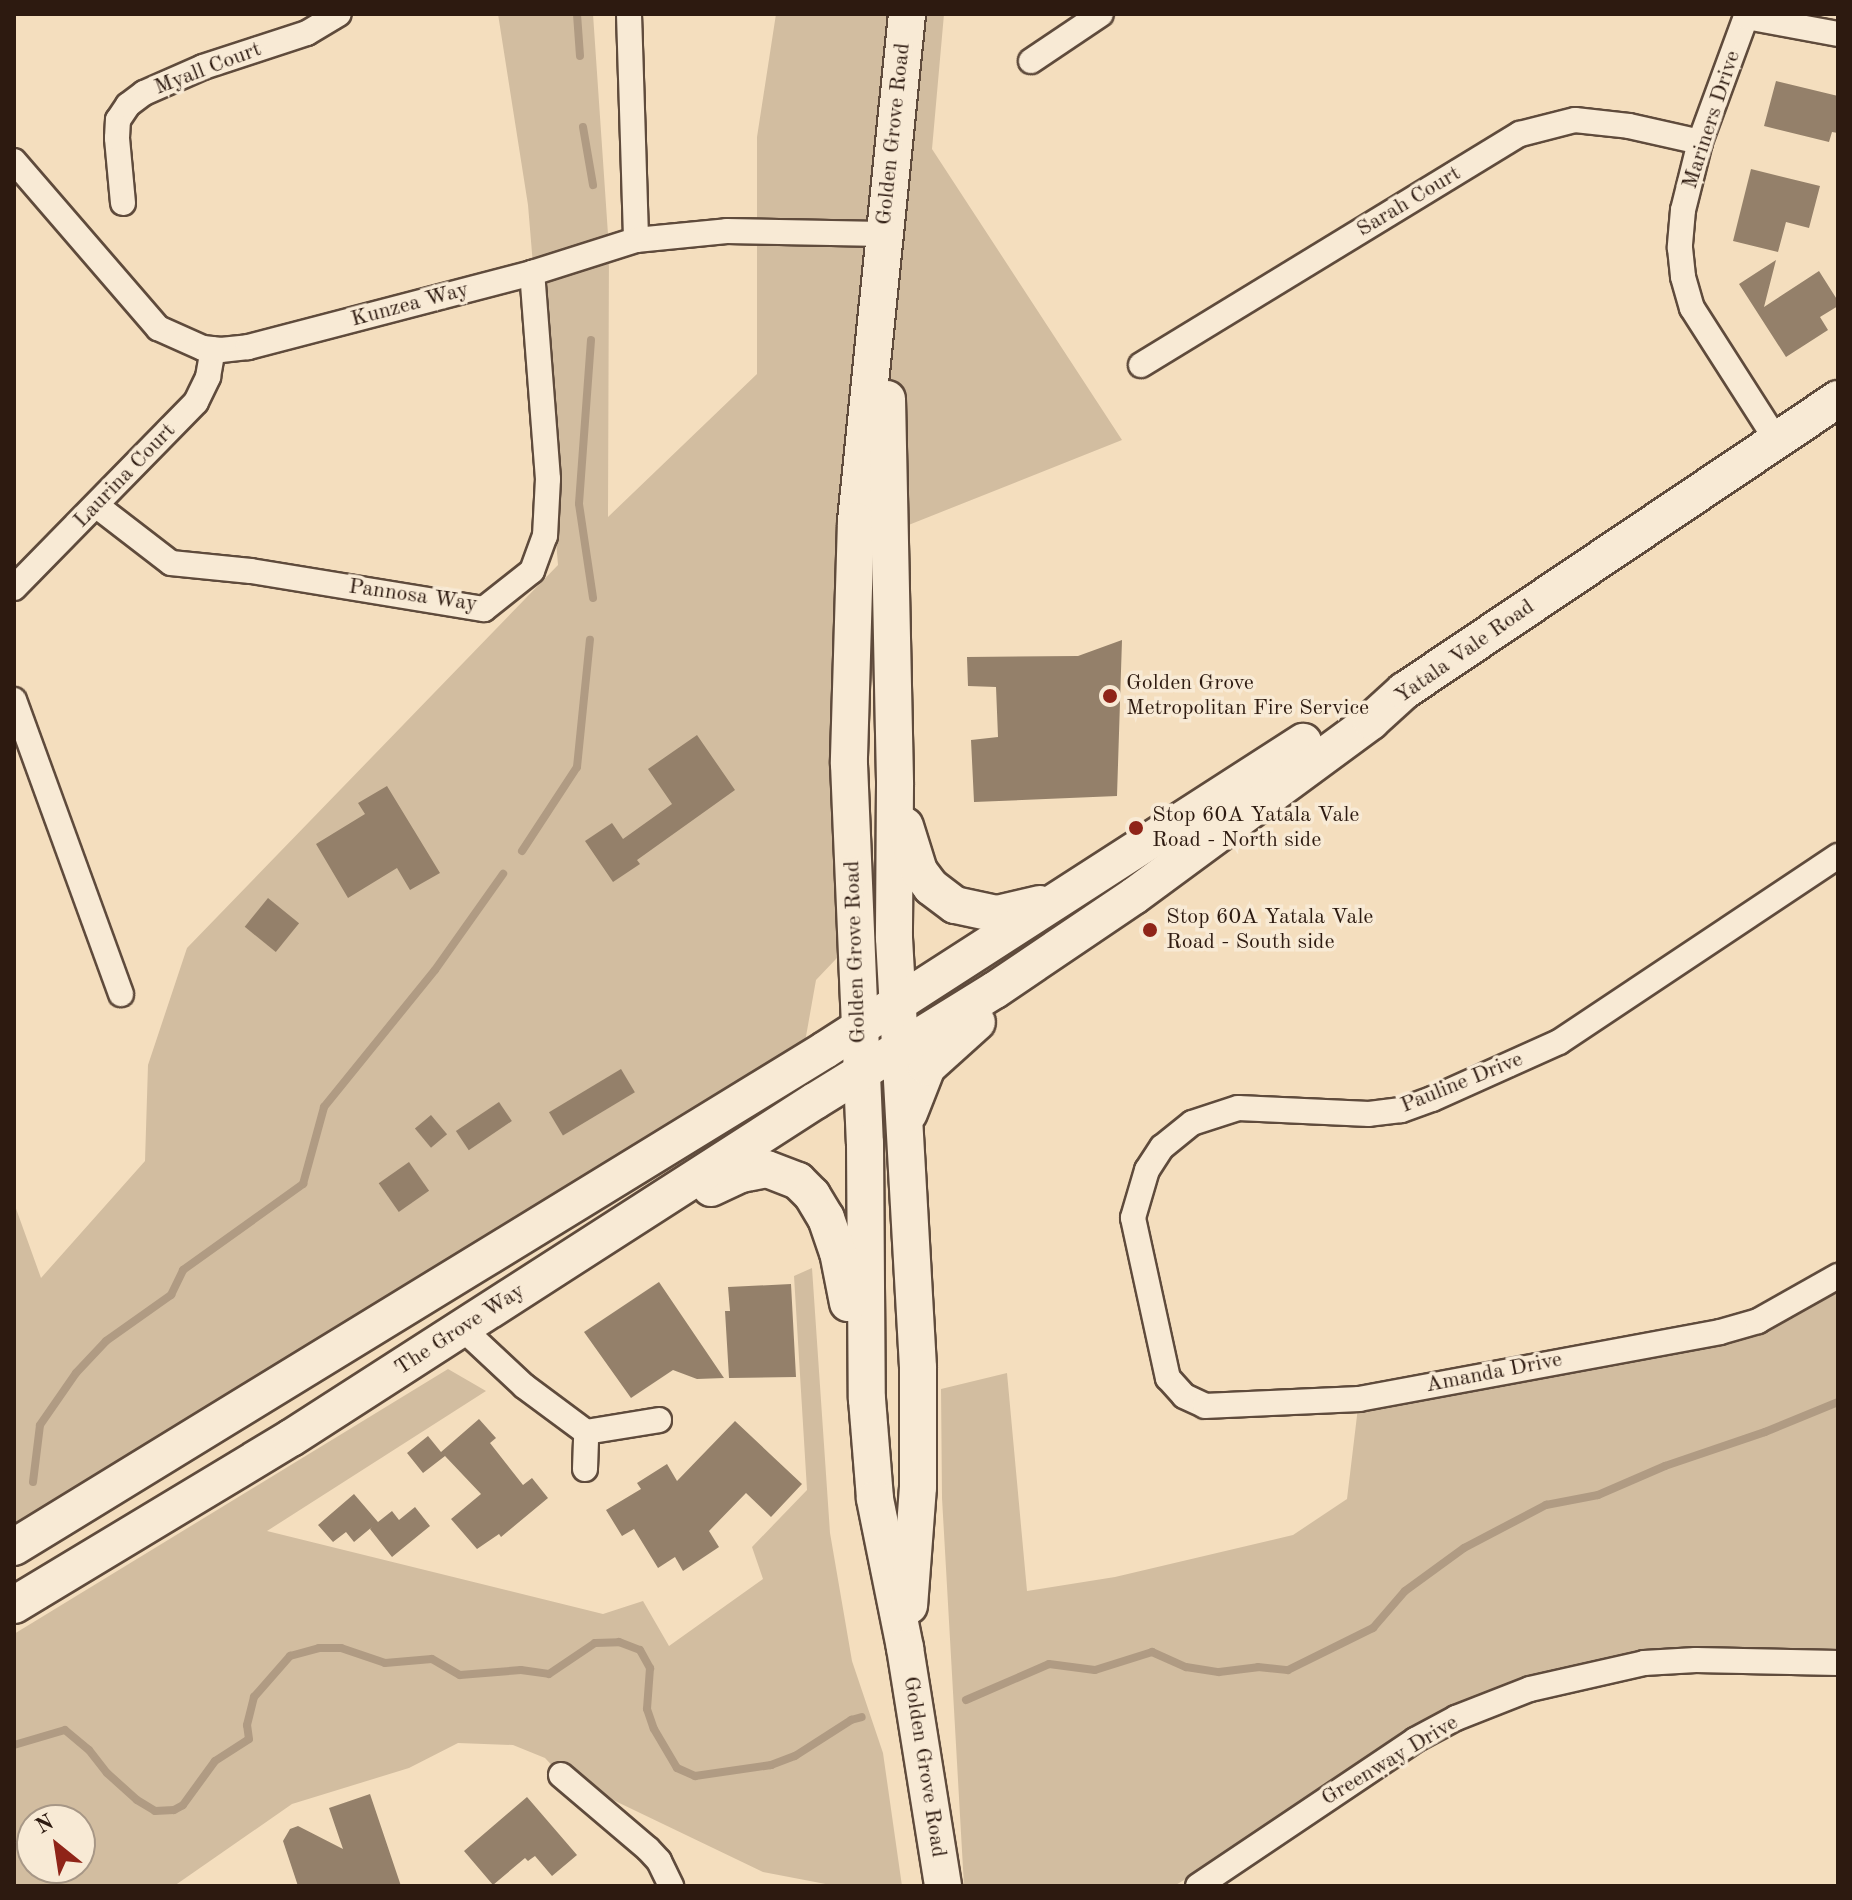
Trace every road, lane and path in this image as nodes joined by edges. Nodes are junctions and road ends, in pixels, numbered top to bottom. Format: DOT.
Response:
graph roads {
  1 [pos="339,14"];
  2 [pos="629,14"];
  3 [pos="907,14"];
  4 [pos="1101,14"];
  5 [pos="1746,16"];
  6 [pos="1838,34"];
  7 [pos="1031,61"];
  8 [pos="1700,142"];
  9 [pos="14,162"];
  10 [pos="123,203"];
  11 [pos="636,240"];
  12 [pos="882,245"];
  13 [pos="532,273"];
  14 [pos="213,349"];
  15 [pos="1141,365"];
  16 [pos="1838,399"];
  17 [pos="1777,441"];
  18 [pos="97,506"];
  19 [pos="14,588"];
  20 [pos="1404,691"];
  21 [pos="14,700"];
  22 [pos="895,785"];
  23 [pos="1838,856"];
  24 [pos="1065,894"];
  25 [pos="1061,946"];
  26 [pos="121,994"];
  27 [pos="898,1003"];
  28 [pos="859,1028"];
  29 [pos="901,1049"];
  30 [pos="862,1072"];
  31 [pos="906,1125"];
  32 [pos="543,1276"];
  33 [pos="1838,1276"];
  34 [pos="462,1328"];
  35 [pos="1161,1358"];
  36 [pos="867,1399"];
  37 [pos="659,1420"];
  38 [pos="586,1432"];
  39 [pos="585,1469"];
  40 [pos="14,1547"];
  41 [pos="14,1605"];
  42 [pos="905,1648"];
  43 [pos="1838,1663"];
  44 [pos="561,1775"];
  45 [pos="671,1886"];
  46 [pos="943,1886"];
  47 [pos="1198,1886"];
  1 -- 10 [label="street, Myall Court"];
  2 -- 11 [label="street"];
  3 -- 12 [label="main road, Golden Grove Road"];
  4 -- 7 [label="street"];
  5 -- 6 [label="street"];
  5 -- 8 [label="street, Mariners Drive"];
  8 -- 15 [label="street, Sarah Court"];
  8 -- 17 [label="street, Mariners Drive"];
  9 -- 14 [label="street, Kunzea Way"];
  11 -- 12 [label="street, Kunzea Way"];
  11 -- 13 [label="street, Kunzea Way"];
  12 -- 22 [label="main road, Golden Grove Road"];
  12 -- 28 [label="main road, Golden Grove Road"];
  13 -- 14 [label="street, Kunzea Way"];
  13 -- 18 [label="street, Pannosa Way"];
  14 -- 18 [label="street, Laurina Court"];
  16 -- 17 [label="main road, Yatala Vale Road"];
  17 -- 20 [label="main road, Yatala Vale Road"];
  18 -- 19 [label="street, Laurina Court"];
  20 -- 24 [label="main road"];
  20 -- 25 [label="main road, Yatala Vale Road"];
  21 -- 26 [label="street"];
  22 -- 24 [label="main road"];
  22 -- 27 [label="main road, Golden Grove Road"];
  23 -- 35 [label="street, Pauline Drive"];
  24 -- 27 [label="main road"];
  25 -- 29 [label="main road, Yatala Vale Road"];
  25 -- 31 [label="main road"];
  27 -- 28 [label="main road, The Grove Way"];
  27 -- 29 [label="main road, Golden Grove Road"];
  28 -- 30 [label="main road, Golden Grove Road"];
  28 -- 40 [label="main road, The Grove Way"];
  29 -- 30 [label="main road, The Grove Way"];
  29 -- 31 [label="main road, Golden Grove Road"];
  30 -- 32 [label="main road, The Grove Way"];
  30 -- 36 [label="main road, Golden Grove Road"];
  31 -- 42 [label="main road, Golden Grove Road"];
  32 -- 34 [label="main road, The Grove Way"];
  32 -- 36 [label="main road"];
  33 -- 35 [label="street, Amanda Drive"];
  34 -- 38 [label="street"];
  34 -- 41 [label="main road, The Grove Way"];
  36 -- 42 [label="main road, Golden Grove Road"];
  37 -- 38 [label="street"];
  38 -- 39 [label="street"];
  42 -- 46 [label="main road, Golden Grove Road"];
  43 -- 47 [label="street, Greenway Drive"];
  44 -- 45 [label="street"];
}
